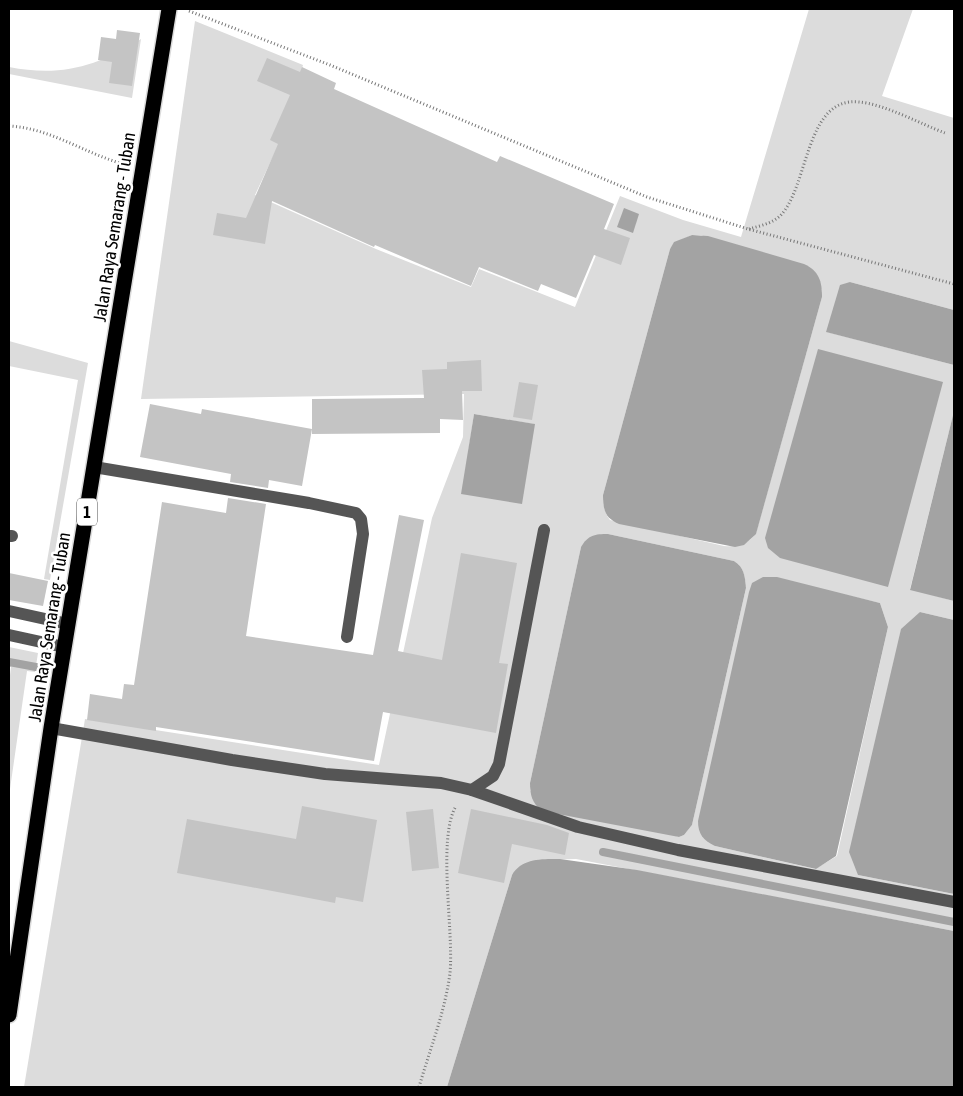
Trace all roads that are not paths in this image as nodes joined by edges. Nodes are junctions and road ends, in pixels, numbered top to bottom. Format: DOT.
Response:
graph roads {
  1 [pos="169,9"];
  2 [pos="94,467"];
  3 [pos="544,530"];
  4 [pos="9,611"];
  5 [pos="68,624"];
  6 [pos="9,635"];
  7 [pos="346,637"];
  8 [pos="64,647"];
  9 [pos="51,728"];
  10 [pos="472,790"];
  11 [pos="954,902"];
  12 [pos="10,994"];
  13 [pos="9,1015"];
  1 -- 2 [label="highway, Jalan Raya Semarang - Tuban / 1"];
  2 -- 5 [label="highway, Jalan Raya Semarang - Tuban / 1"];
  2 -- 7 [label="lane"];
  3 -- 10 [label="lane"];
  4 -- 5 [label="lane"];
  5 -- 8 [label="highway, Jalan Raya Semarang - Tuban / 1"];
  6 -- 8 [label="lane"];
  8 -- 9 [label="highway, Jalan Raya Semarang - Tuban / 1"];
  9 -- 10 [label="lane"];
  9 -- 12 [label="highway, Jalan Raya Semarang - Tuban / 1"];
  10 -- 11 [label="lane"];
  12 -- 13 [label="highway, Jalan Raya Semarang - Tuban / 1"];
}
